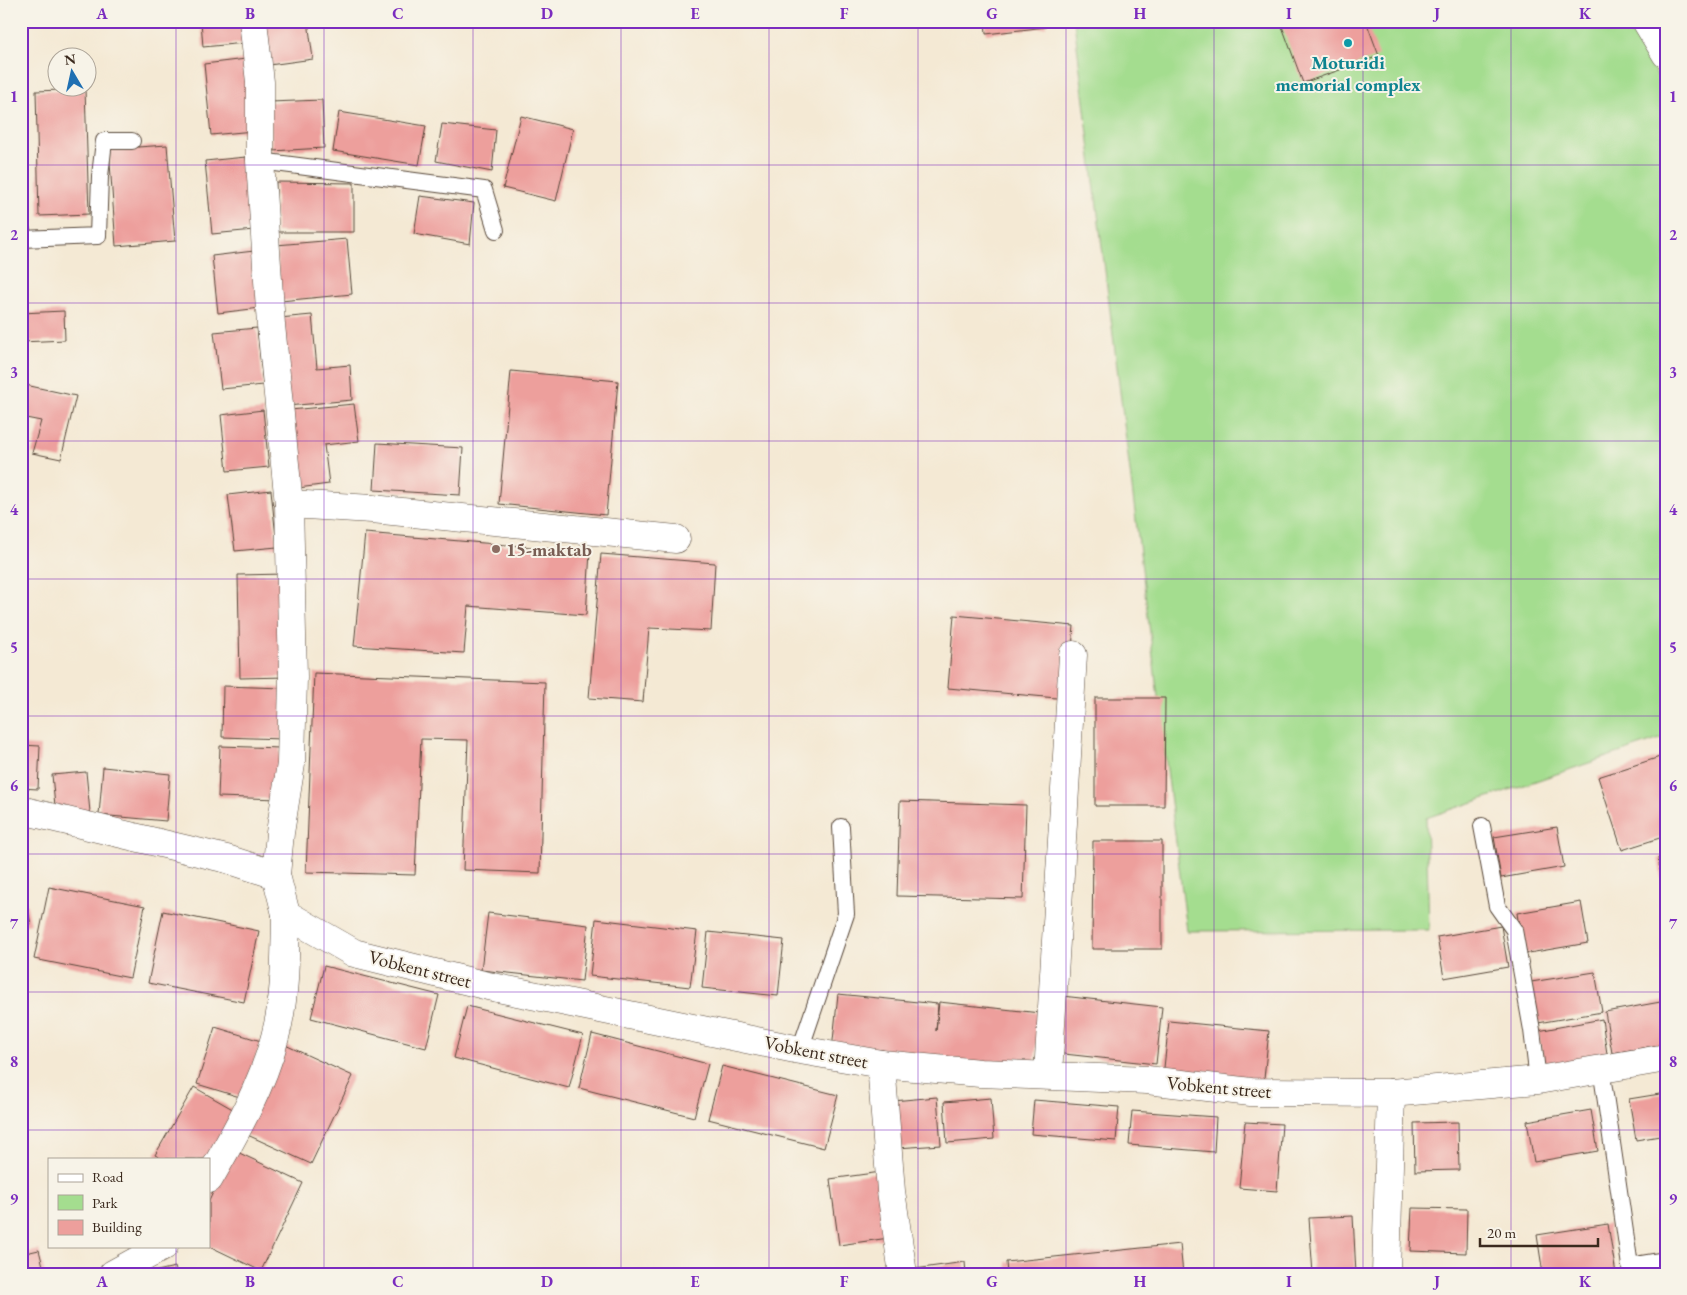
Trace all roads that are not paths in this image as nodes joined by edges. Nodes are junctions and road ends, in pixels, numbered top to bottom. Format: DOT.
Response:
graph roads {
  1 [pos="253,21"];
  2 [pos="1646,21"];
  3 [pos="1666,54"];
  4 [pos="132,141"];
  5 [pos="260,161"];
  6 [pos="496,230"];
  7 [pos="21,239"];
  8 [pos="289,504"];
  9 [pos="676,539"];
  10 [pos="1073,655"];
  11 [pos="21,810"];
  12 [pos="1482,826"];
  13 [pos="841,827"];
  14 [pos="276,875"];
  15 [pos="286,914"];
  16 [pos="800,1050"];
  17 [pos="1666,1058"];
  18 [pos="881,1064"];
  19 [pos="1601,1068"];
  20 [pos="1048,1075"];
  21 [pos="1538,1080"];
  22 [pos="1391,1093"];
  23 [pos="210,1177"];
  24 [pos="160,1248"];
  25 [pos="1666,1260"];
  26 [pos="113,1274"];
  27 [pos="903,1274"];
  28 [pos="1386,1274"];
  1 -- 5 [label="street"];
  2 -- 3 [label="street"];
  4 -- 7 [label="lane"];
  5 -- 6 [label="lane"];
  5 -- 8 [label="street"];
  8 -- 9 [label="street"];
  8 -- 14 [label="street"];
  10 -- 20 [label="street"];
  11 -- 14 [label="street"];
  12 -- 21 [label="lane"];
  13 -- 16 [label="lane"];
  14 -- 15 [label="street"];
  15 -- 16 [label="street, Vobkent street"];
  15 -- 23 [label="street"];
  16 -- 18 [label="street, Vobkent street"];
  17 -- 19 [label="street, Vobkent street"];
  18 -- 20 [label="street, Vobkent street"];
  18 -- 27 [label="street"];
  19 -- 21 [label="street, Vobkent street"];
  19 -- 25 [label="lane"];
  20 -- 22 [label="street, Vobkent street"];
  21 -- 22 [label="street, Vobkent street"];
  22 -- 28 [label="street"];
  24 -- 26 [label="street"];
}
